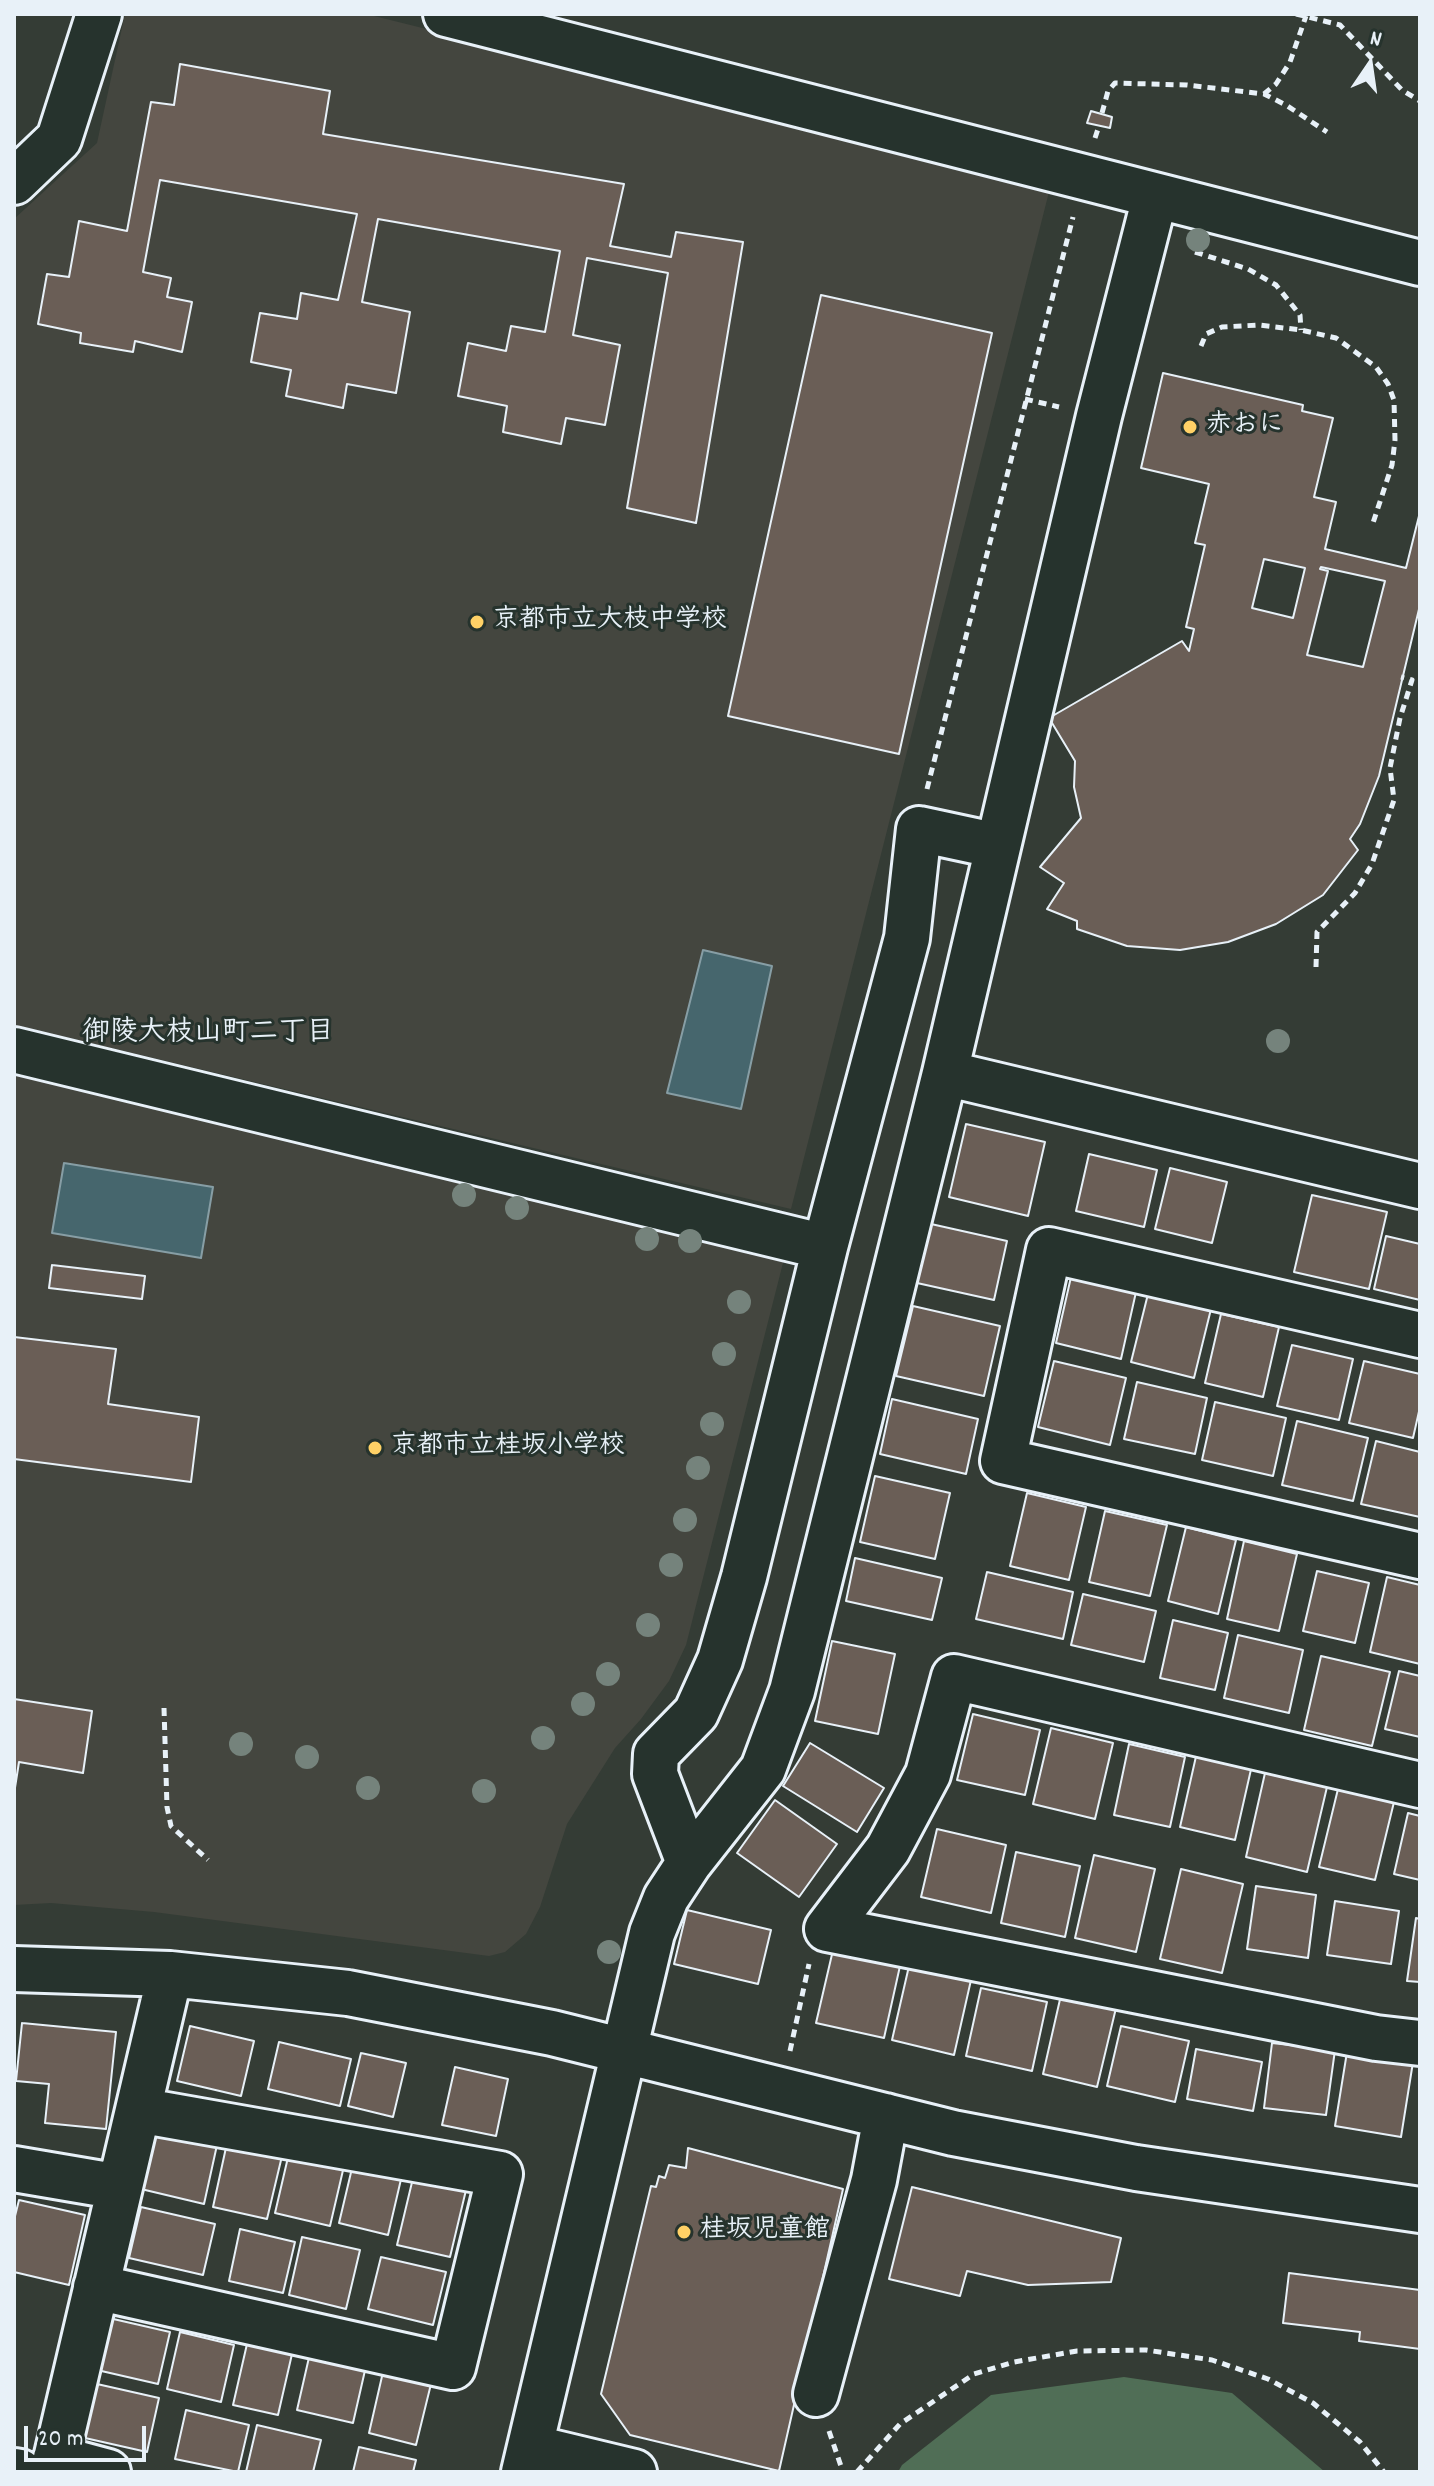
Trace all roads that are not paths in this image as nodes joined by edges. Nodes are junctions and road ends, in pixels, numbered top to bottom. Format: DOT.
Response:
graph roads {
  1 [pos="99,14"];
  2 [pos="446,14"];
  3 [pos="14,182"];
  4 [pos="1155,197"];
  5 [pos="1420,263"];
  6 [pos="991,845"];
  7 [pos="14,1050"];
  8 [pos="945,1073"];
  9 [pos="1420,1186"];
  10 [pos="825,1247"];
  11 [pos="1420,1335"];
  12 [pos="1420,1556"];
  13 [pos="1420,1785"];
  14 [pos="689,1863"];
  15 [pos="14,1969"];
  16 [pos="170,1974"];
  17 [pos="1420,2043"];
  18 [pos="623,2051"];
  19 [pos="138,2110"];
  20 [pos="886,2116"];
  21 [pos="14,2169"];
  22 [pos="120,2187"];
  23 [pos="1420,2210"];
  24 [pos="96,2287"];
  25 [pos="816,2394"];
  26 [pos="527,2459"];
  27 [pos="36,2468"];
  28 [pos="108,2472"];
  29 [pos="634,2472"];
  1 -- 3 [label="street"];
  2 -- 4 [label="street"];
  4 -- 5 [label="street"];
  4 -- 6 [label="street"];
  6 -- 8 [label="street"];
  6 -- 10 [label="street"];
  7 -- 10 [label="street"];
  8 -- 9 [label="street"];
  8 -- 14 [label="street"];
  10 -- 14 [label="street"];
  11 -- 12 [label="street"];
  13 -- 17 [label="street"];
  14 -- 18 [label="street"];
  15 -- 16 [label="street"];
  16 -- 18 [label="street"];
  16 -- 19 [label="street"];
  18 -- 20 [label="street"];
  18 -- 26 [label="street"];
  19 -- 22 [label="street"];
  19 -- 24 [label="street"];
  20 -- 23 [label="street"];
  20 -- 25 [label="street"];
  21 -- 22 [label="street"];
  22 -- 24 [label="street"];
  24 -- 27 [label="street"];
  26 -- 29 [label="street"];
  27 -- 28 [label="street"];
}
